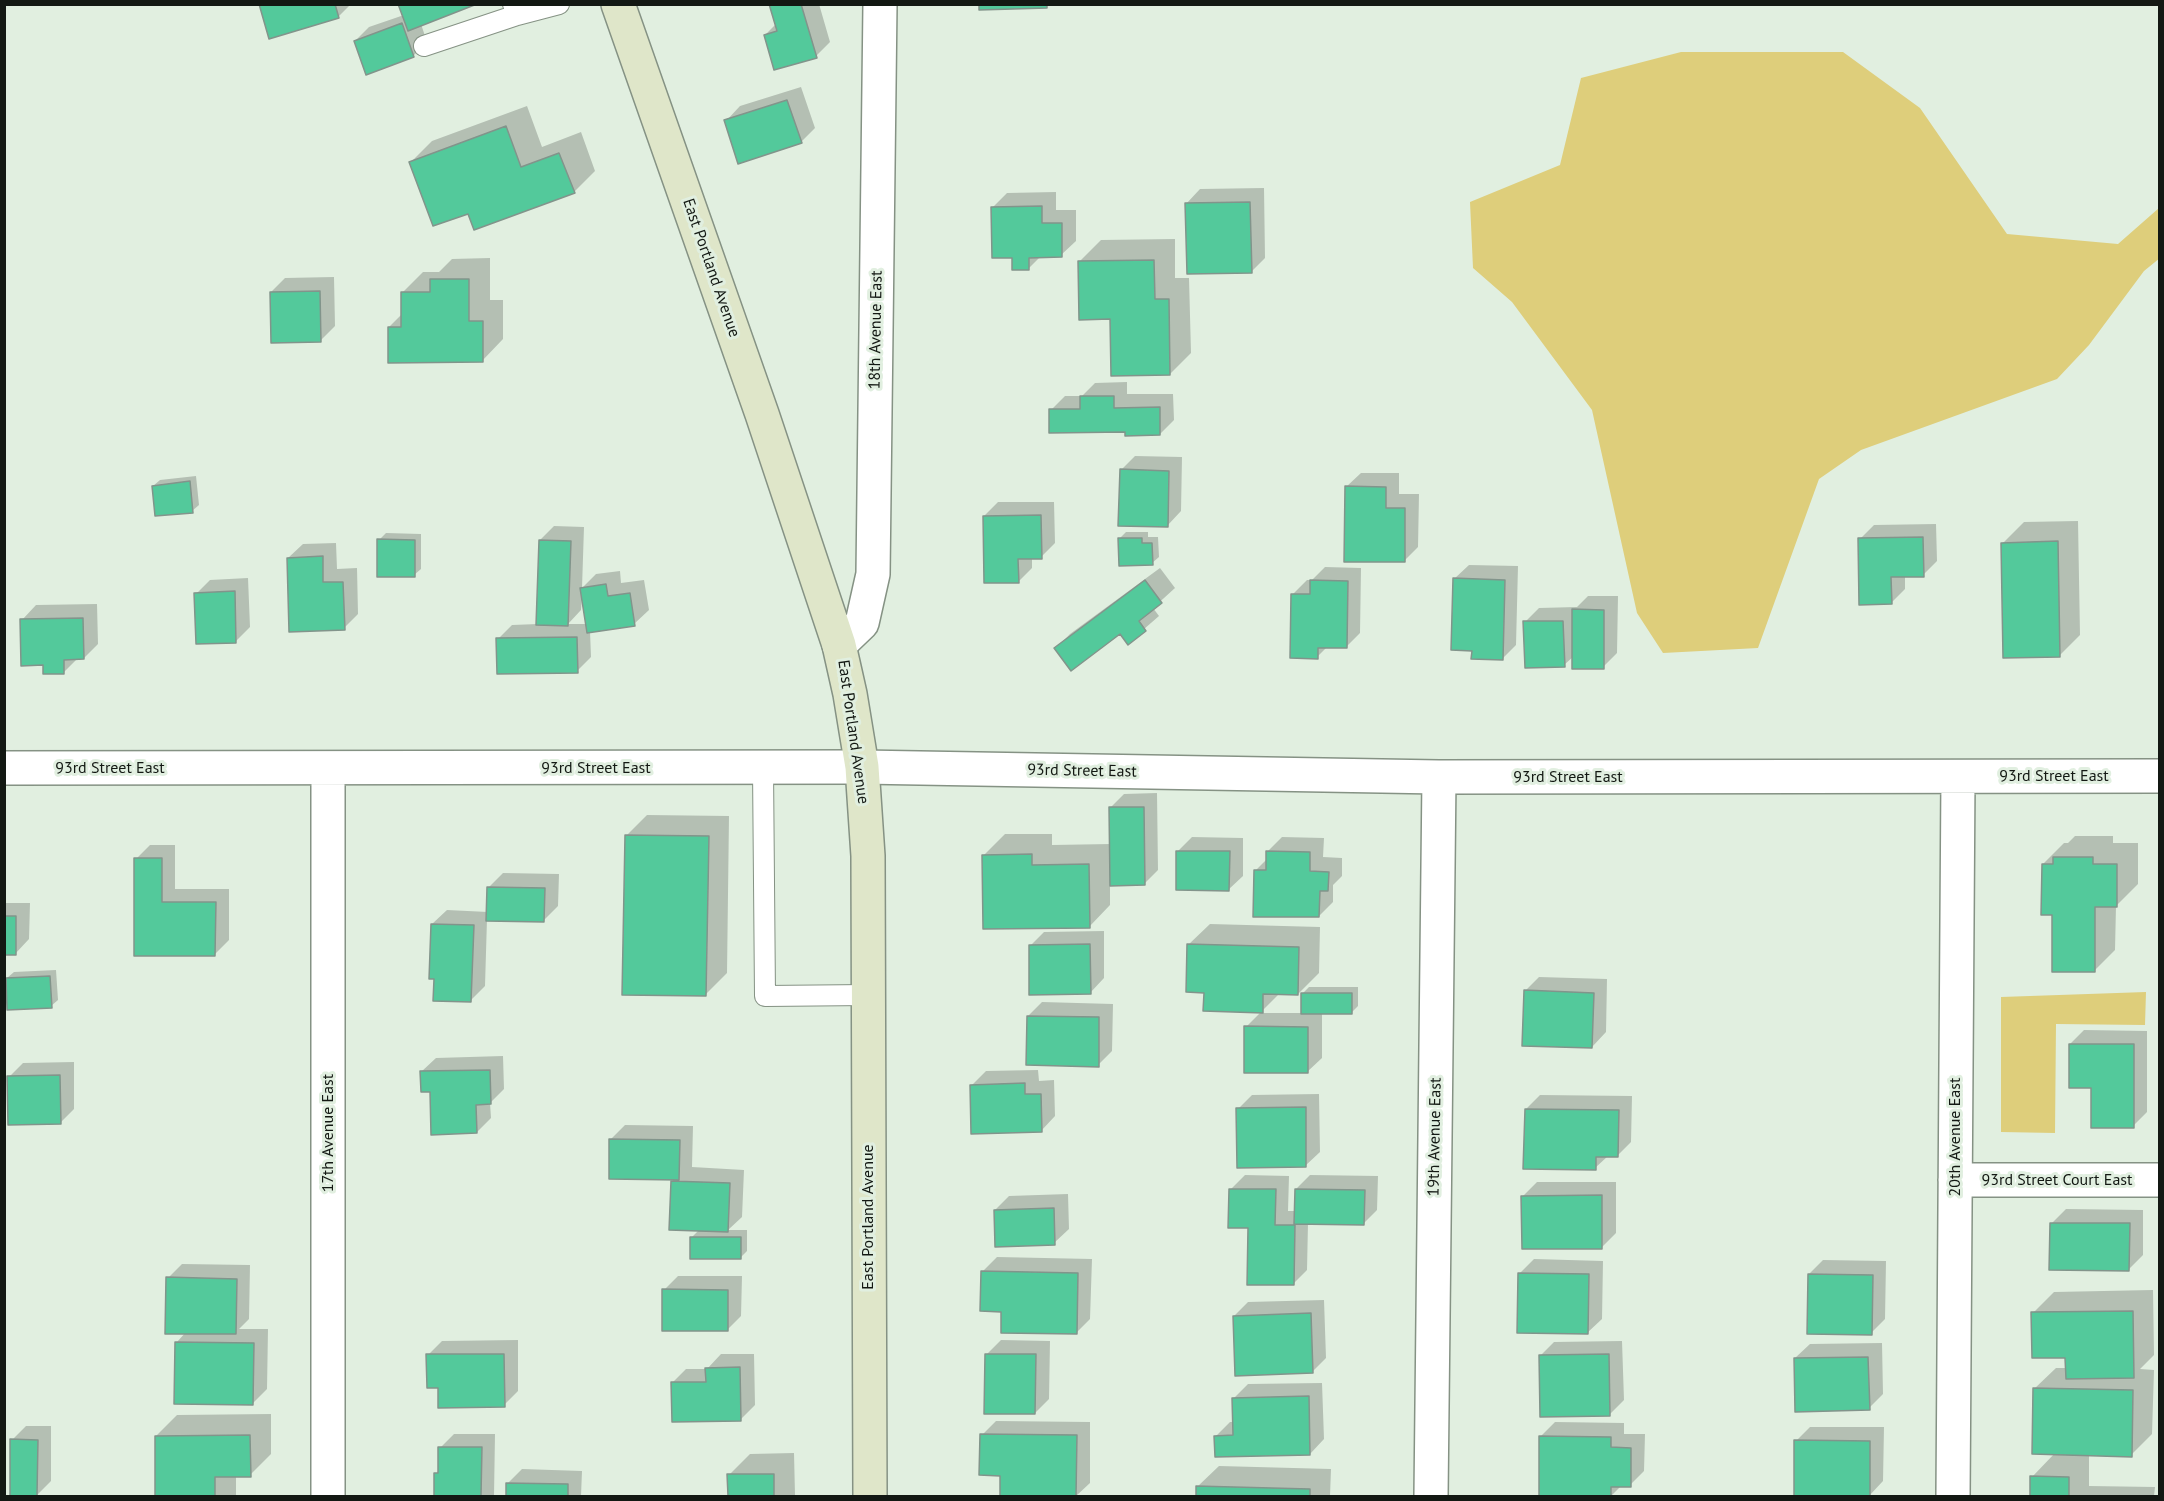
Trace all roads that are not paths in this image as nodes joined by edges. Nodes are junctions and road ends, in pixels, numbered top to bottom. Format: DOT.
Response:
graph roads {
  1 [pos="559,4"];
  2 [pos="618,4"];
  3 [pos="880,4"];
  4 [pos="515,10"];
  5 [pos="424,46"];
  6 [pos="839,645"];
  7 [pos="862,767"];
  8 [pos="4,768"];
  9 [pos="762,768"];
  10 [pos="328,769"];
  11 [pos="2160,776"];
  12 [pos="1439,777"];
  13 [pos="1958,777"];
  14 [pos="868,995"];
  15 [pos="1955,1179"];
  16 [pos="2160,1179"];
  17 [pos="328,1497"];
  18 [pos="870,1497"];
  19 [pos="1431,1497"];
  20 [pos="1953,1497"];
  1 -- 4 [label="lane"];
  2 -- 6 [label="main road, East Portland Avenue"];
  3 -- 6 [label="street, 18th Avenue East"];
  4 -- 5 [label="lane"];
  6 -- 7 [label="main road, East Portland Avenue"];
  7 -- 9 [label="street, 93rd Street East"];
  7 -- 12 [label="street, 93rd Street East"];
  7 -- 14 [label="main road, East Portland Avenue"];
  8 -- 10 [label="street, 93rd Street East"];
  9 -- 10 [label="street, 93rd Street East"];
  9 -- 14 [label="lane"];
  10 -- 17 [label="street, 17th Avenue East"];
  11 -- 13 [label="street, 93rd Street East"];
  12 -- 13 [label="street, 93rd Street East"];
  12 -- 19 [label="street, 19th Avenue East"];
  13 -- 15 [label="street, 20th Avenue East"];
  14 -- 18 [label="main road, East Portland Avenue"];
  15 -- 16 [label="street, 93rd Street Court East"];
  15 -- 20 [label="street, 20th Avenue East"];
}
